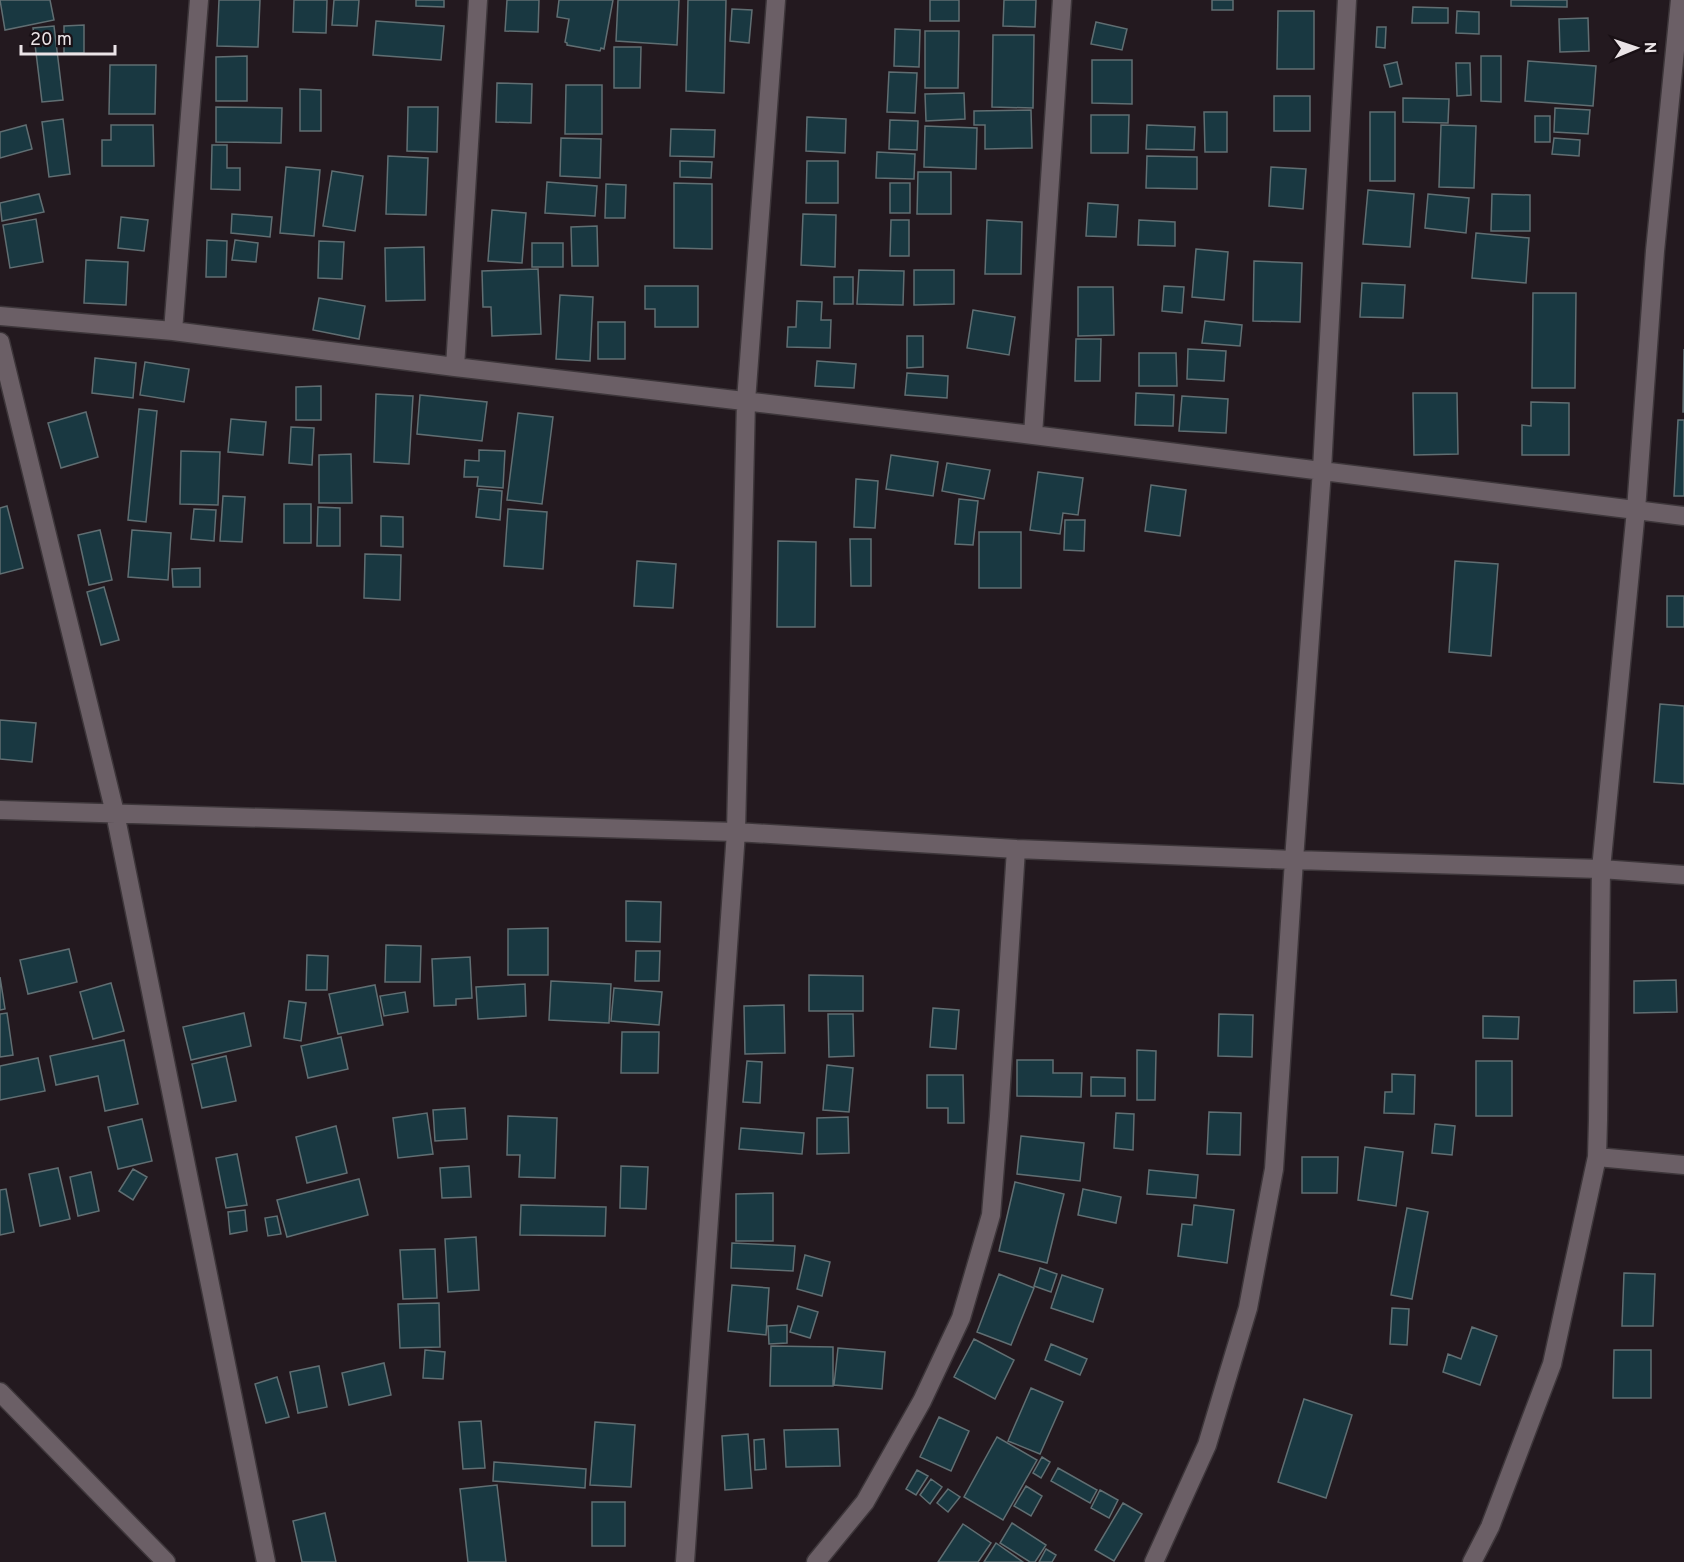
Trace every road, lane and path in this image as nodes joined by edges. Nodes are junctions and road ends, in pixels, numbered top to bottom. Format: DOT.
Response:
graph roads {
  1 [pos="199,0"];
  2 [pos="478,0"];
  3 [pos="776,0"];
  4 [pos="1062,0"];
  5 [pos="1347,0"];
  6 [pos="1680,0"];
  7 [pos="0,316"];
  8 [pos="173,331"];
  9 [pos="0,342"];
  10 [pos="455,367"];
  11 [pos="746,401"];
  12 [pos="1033,435"];
  13 [pos="1322,470"];
  14 [pos="1636,510"];
  15 [pos="1684,516"];
  16 [pos="0,810"];
  17 [pos="115,813"];
  18 [pos="736,832"];
  19 [pos="1016,849"];
  20 [pos="1294,860"];
  21 [pos="1601,869"];
  22 [pos="1684,875"];
  23 [pos="1597,1157"];
  24 [pos="1684,1165"];
  25 [pos="0,1392"];
  26 [pos="166,1562"];
  27 [pos="266,1562"];
  28 [pos="684,1562"];
  29 [pos="816,1562"];
  30 [pos="1154,1562"];
  31 [pos="1472,1562"];
  1 -- 8 [label="street"];
  2 -- 10 [label="street"];
  3 -- 11 [label="street"];
  4 -- 12 [label="street"];
  5 -- 13 [label="street"];
  6 -- 14 [label="street"];
  7 -- 8 [label="street"];
  8 -- 10 [label="street"];
  9 -- 17 [label="street"];
  10 -- 11 [label="street"];
  11 -- 12 [label="street"];
  11 -- 18 [label="street"];
  12 -- 13 [label="street"];
  13 -- 14 [label="street"];
  13 -- 20 [label="street"];
  14 -- 15 [label="street"];
  14 -- 21 [label="street"];
  16 -- 17 [label="street"];
  17 -- 18 [label="street"];
  17 -- 27 [label="street"];
  18 -- 19 [label="street"];
  18 -- 28 [label="street"];
  19 -- 20 [label="street"];
  19 -- 29 [label="street"];
  20 -- 21 [label="street"];
  20 -- 30 [label="street"];
  21 -- 22 [label="street"];
  21 -- 23 [label="street"];
  23 -- 24 [label="street"];
  23 -- 31 [label="street"];
  25 -- 26 [label="street"];
}
